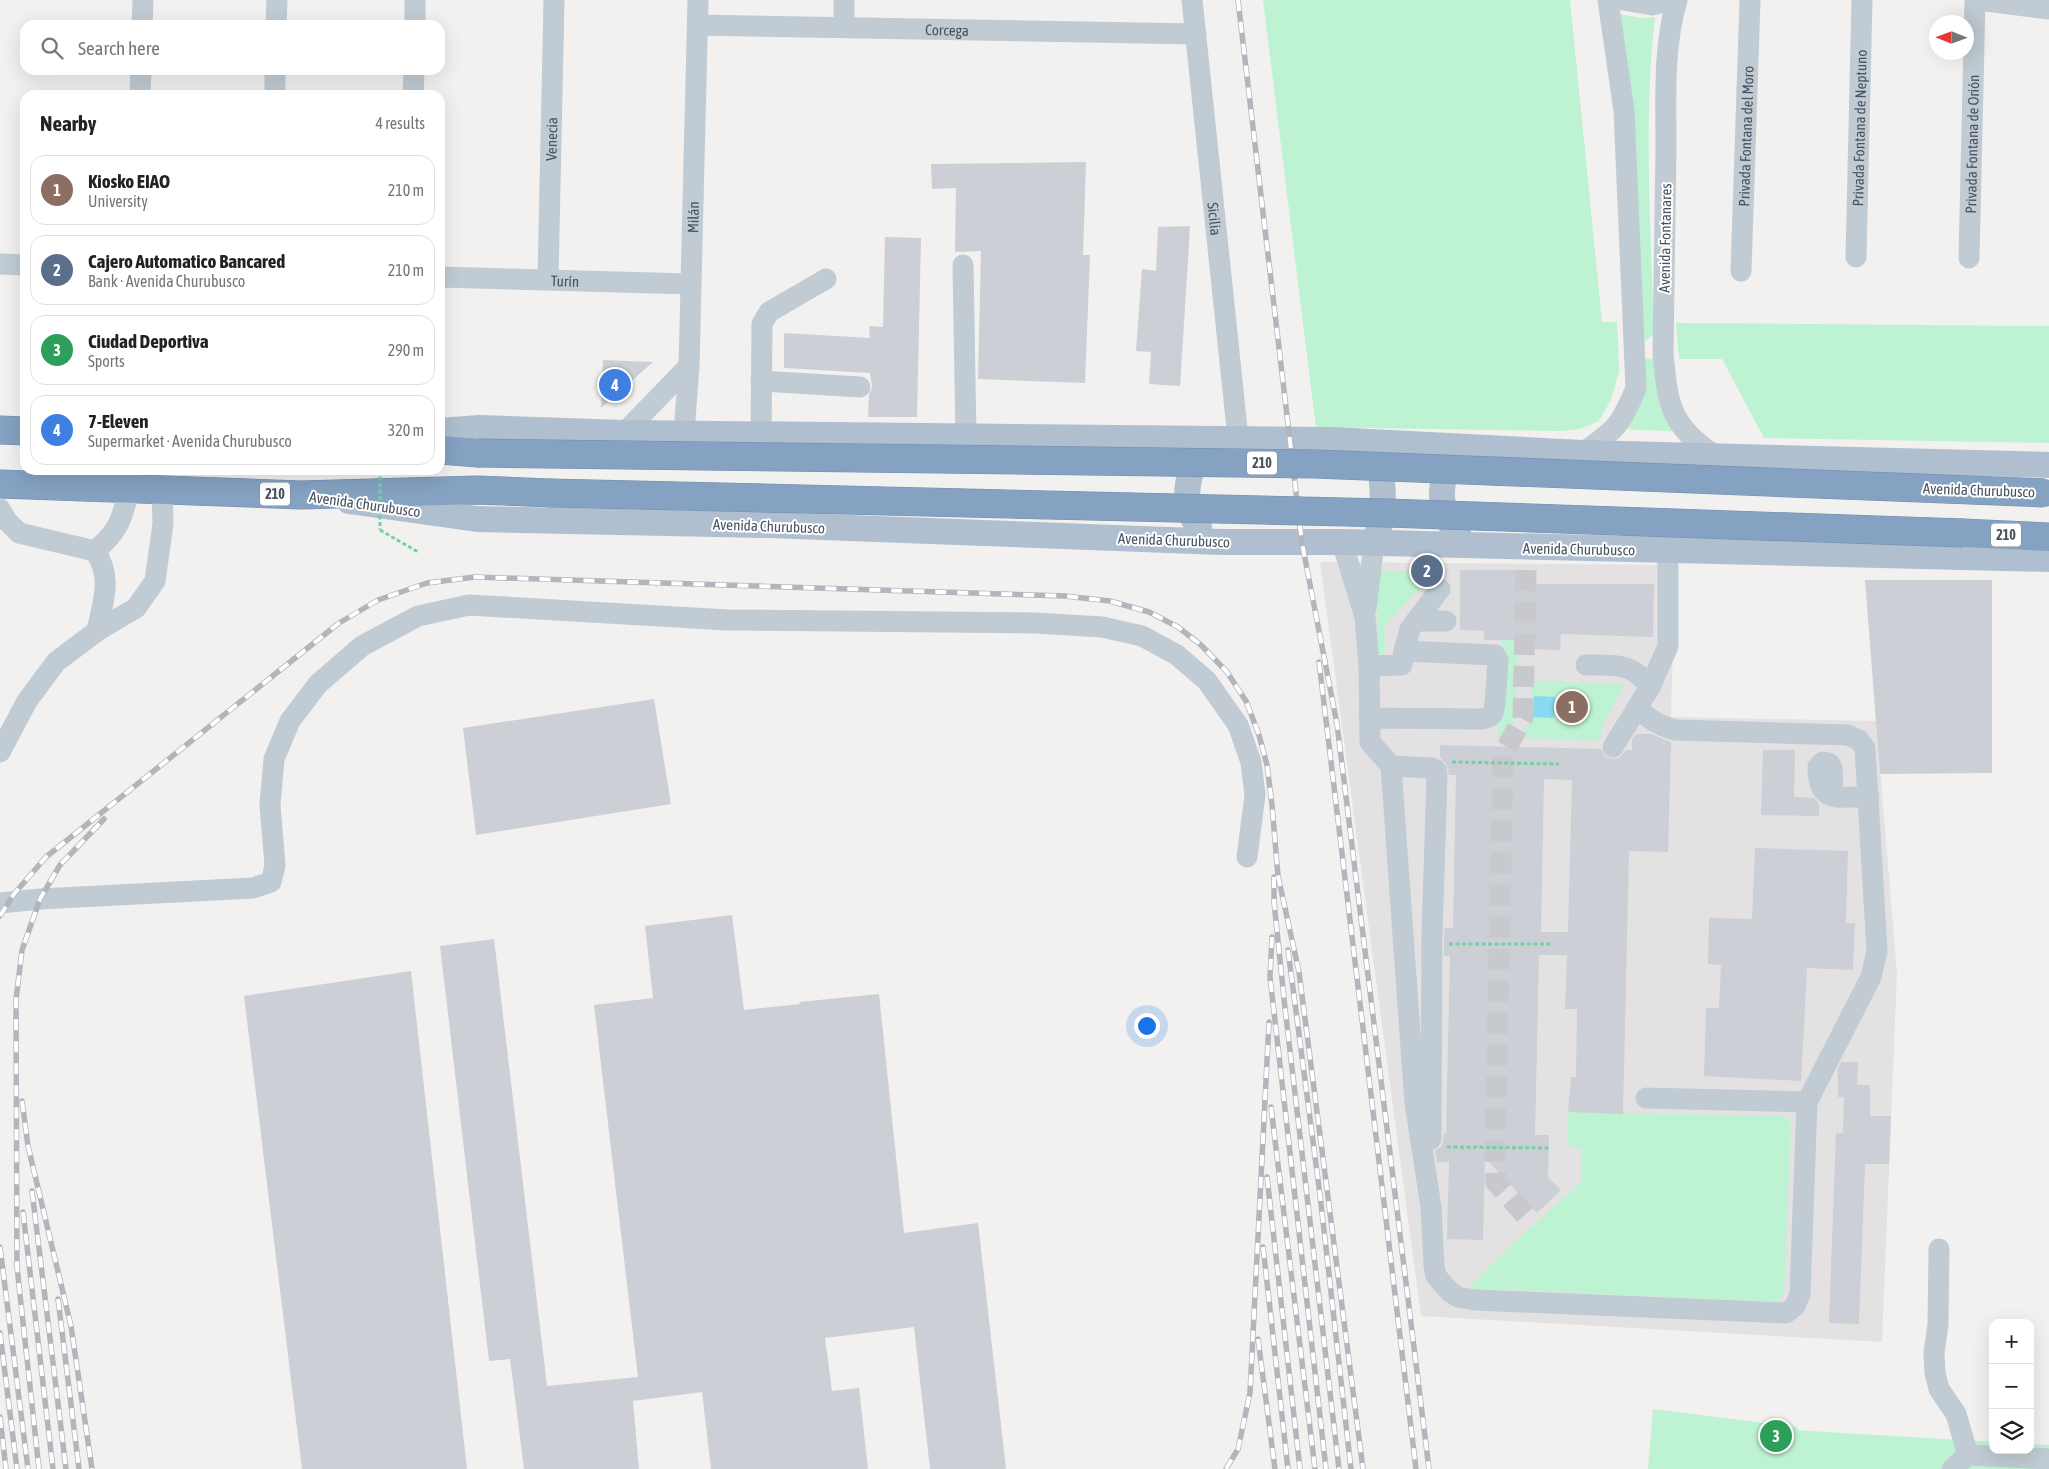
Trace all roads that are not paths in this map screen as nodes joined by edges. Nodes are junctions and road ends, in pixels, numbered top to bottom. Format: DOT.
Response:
graph roads {
  1 [pos="143,0"];
  2 [pos="277,0"];
  3 [pos="415,0"];
  4 [pos="554,0"];
  5 [pos="698,0"];
  6 [pos="844,0"];
  7 [pos="1192,0"];
  8 [pos="1608,0"];
  9 [pos="1623,0"];
  10 [pos="1672,0"];
  11 [pos="1677,0"];
  12 [pos="1750,0"];
  13 [pos="1862,0"];
  14 [pos="1976,0"];
  15 [pos="2049,9"];
  16 [pos="142,20"];
  17 [pos="276,20"];
  18 [pos="415,20"];
  19 [pos="698,25"];
  20 [pos="844,27"];
  21 [pos="1196,34"];
  22 [pos="141,75"];
  23 [pos="275,75"];
  24 [pos="414,75"];
  25 [pos="140,90"];
  26 [pos="274,90"];
  27 [pos="413,90"];
  28 [pos="1856,257"];
  29 [pos="1969,258"];
  30 [pos="0,264"];
  31 [pos="963,264"];
  32 [pos="20,265"];
  33 [pos="1741,271"];
  34 [pos="445,277"];
  35 [pos="548,279"];
  36 [pos="826,279"];
  37 [pos="691,284"];
  38 [pos="1634,353"];
  39 [pos="1664,353"];
  40 [pos="689,366"];
  41 [pos="761,381"];
  42 [pos="860,387"];
  43 [pos="0,430"];
  44 [pos="20,431"];
  45 [pos="445,431"];
  46 [pos="624,433"];
  47 [pos="684,434"];
  48 [pos="761,434"];
  49 [pos="966,437"];
  50 [pos="1230,438"];
  51 [pos="1369,442"];
  52 [pos="1470,448"];
  53 [pos="445,450"];
  54 [pos="1582,453"];
  55 [pos="1717,457"];
  56 [pos="2049,465"];
  57 [pos="0,484"];
  58 [pos="130,488"];
  59 [pos="162,489"];
  60 [pos="2047,492"];
  61 [pos="301,495"];
  62 [pos="0,509"];
  63 [pos="2049,537"];
  64 [pos="1221,542"];
  65 [pos="1342,542"];
  66 [pos="1374,543"];
  67 [pos="1473,546"];
  68 [pos="95,551"];
  69 [pos="1668,551"];
  70 [pos="2049,559"];
  71 [pos="1440,589"];
  72 [pos="1365,617"];
  73 [pos="1416,621"];
  74 [pos="1446,621"];
  75 [pos="96,631"];
  76 [pos="1404,651"];
  77 [pos="1586,665"];
  78 [pos="1369,666"];
  79 [pos="1650,687"];
  80 [pos="1638,708"];
  81 [pos="1370,718"];
  82 [pos="6,728"];
  83 [pos="1613,747"];
  84 [pos="0,752"];
  85 [pos="1391,766"];
  86 [pos="1833,796"];
  87 [pos="1869,797"];
  88 [pos="1247,857"];
  89 [pos="0,903"];
  90 [pos="1402,933"];
  91 [pos="1440,939"];
  92 [pos="1646,1098"];
  93 [pos="1807,1102"];
  94 [pos="1431,1207"];
  95 [pos="1939,1249"];
  96 [pos="1968,1455"];
  97 [pos="2049,1459"];
  98 [pos="1952,1469"];
  1 -- 16 [label="street"];
  2 -- 17 [label="street"];
  3 -- 18 [label="street"];
  4 -- 35 [label="street, Venecia"];
  5 -- 19 [label="street, Milán"];
  6 -- 20 [label="street"];
  7 -- 21 [label="street, Sicilia"];
  8 -- 38 [label="street"];
  9 -- 10 [label="street"];
  11 -- 39 [label="street, Avenida Fontanares"];
  12 -- 33 [label="street, Privada Fontana del Moro"];
  13 -- 28 [label="street, Privada Fontana de Neptuno"];
  14 -- 15 [label="street"];
  14 -- 29 [label="street, Privada Fontana de Orión"];
  19 -- 20 [label="street, Corcega"];
  19 -- 37 [label="street, Milán"];
  20 -- 21 [label="street, Corcega"];
  21 -- 50 [label="street, Sicilia"];
  22 -- 25 [label="street"];
  23 -- 26 [label="street"];
  24 -- 27 [label="street"];
  30 -- 32 [label="street"];
  31 -- 49 [label="street"];
  34 -- 35 [label="street, Turín"];
  35 -- 37 [label="street, Turín"];
  36 -- 41 [label="street"];
  37 -- 40 [label="street, Milán"];
  38 -- 39 [label="street"];
  38 -- 54 [label="street"];
  39 -- 55 [label="street, Avenida Fontanares"];
  40 -- 46 [label="street"];
  40 -- 47 [label="street, Milán"];
  41 -- 42 [label="street"];
  41 -- 48 [label="street"];
  43 -- 44 [label="highway"];
  45 -- 46 [label="main road, Avenida Churubusco"];
  46 -- 47 [label="main road, Avenida Churubusco"];
  47 -- 48 [label="main road, Avenida Churubusco"];
  48 -- 49 [label="main road, Avenida Churubusco"];
  49 -- 50 [label="main road, Avenida Churubusco"];
  50 -- 51 [label="main road, Avenida Churubusco"];
  50 -- 64 [label="main road"];
  51 -- 52 [label="main road, Avenida Churubusco"];
  51 -- 66 [label="main road"];
  52 -- 54 [label="main road, Avenida Churubusco"];
  52 -- 67 [label="main road"];
  53 -- 60 [label="highway, Avenida Churubusco / 210, bridge"];
  54 -- 55 [label="main road, Avenida Churubusco"];
  55 -- 56 [label="main road, Avenida Churubusco"];
  57 -- 58 [label="highway, Avenida Churubusco / 210"];
  58 -- 59 [label="highway, Avenida Churubusco / 210"];
  58 -- 68 [label="street"];
  59 -- 61 [label="highway, Avenida Churubusco / 210"];
  59 -- 75 [label="street"];
  61 -- 63 [label="highway, Avenida Churubusco / 210, bridge"];
  61 -- 64 [label="main road, Avenida Churubusco"];
  62 -- 68 [label="street"];
  64 -- 65 [label="main road, Avenida Churubusco"];
  65 -- 66 [label="main road, Avenida Churubusco"];
  65 -- 72 [label="street"];
  66 -- 67 [label="main road, Avenida Churubusco"];
  66 -- 72 [label="street"];
  67 -- 69 [label="main road, Avenida Churubusco"];
  68 -- 75 [label="street"];
  69 -- 70 [label="main road, Avenida Churubusco"];
  69 -- 79 [label="street"];
  71 -- 73 [label="street"];
  72 -- 78 [label="street"];
  73 -- 74 [label="street"];
  73 -- 76 [label="street"];
  75 -- 82 [label="street"];
  76 -- 78 [label="street"];
  76 -- 81 [label="street"];
  77 -- 79 [label="street"];
  78 -- 81 [label="street"];
  79 -- 80 [label="street"];
  80 -- 83 [label="street"];
  80 -- 87 [label="street"];
  81 -- 85 [label="street"];
  82 -- 84 [label="street"];
  85 -- 90 [label="street"];
  85 -- 91 [label="street"];
  86 -- 87 [label="street"];
  87 -- 93 [label="street"];
  88 -- 89 [label="street"];
  90 -- 91 [label="street"];
  90 -- 94 [label="street"];
  91 -- 94 [label="street"];
  92 -- 93 [label="street"];
  93 -- 94 [label="street"];
  95 -- 96 [label="street"];
  96 -- 97 [label="street"];
  96 -- 98 [label="street"];
}
